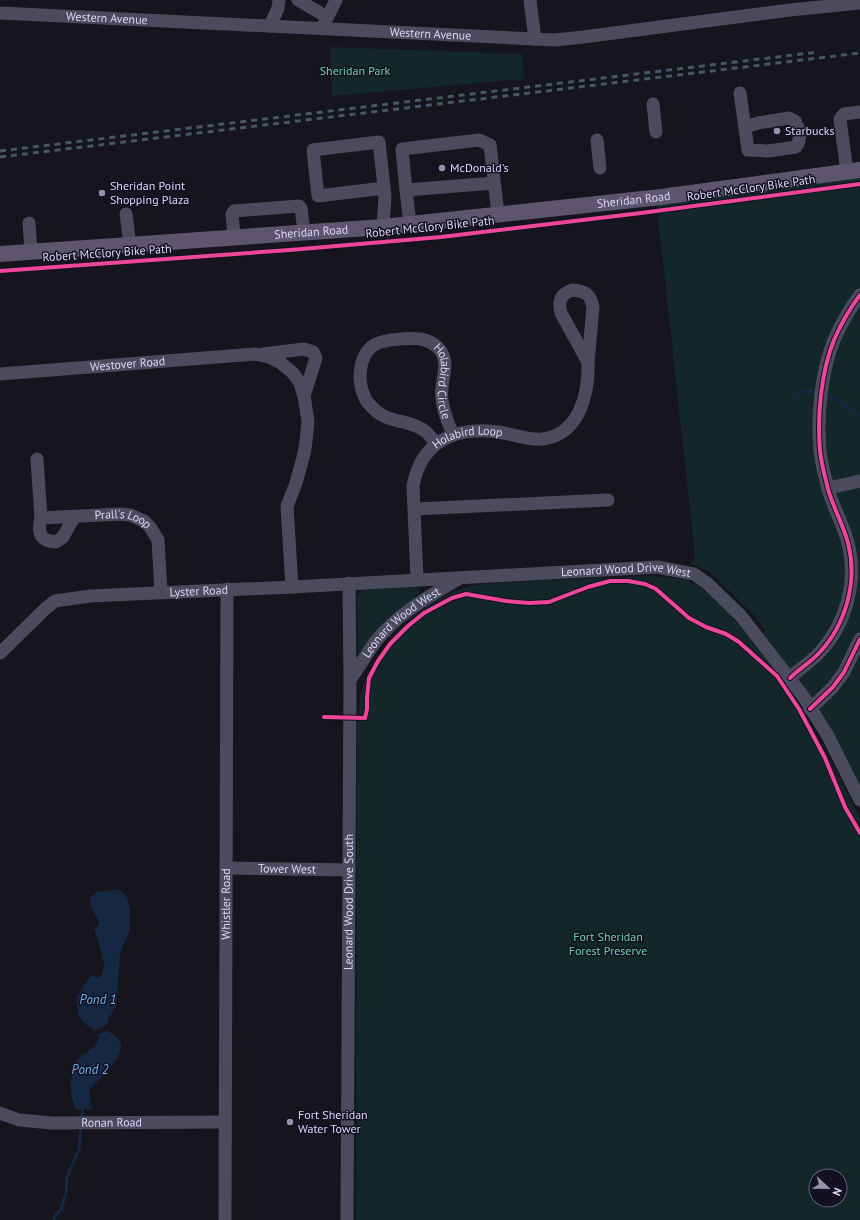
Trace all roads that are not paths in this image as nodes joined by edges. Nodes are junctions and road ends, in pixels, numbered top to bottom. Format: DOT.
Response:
graph roads {
  1 [pos="279,0"];
  2 [pos="298,0"];
  3 [pos="336,0"];
  4 [pos="530,0"];
  5 [pos="858,2"];
  6 [pos="789,5"];
  7 [pos="0,13"];
  8 [pos="324,23"];
  9 [pos="270,26"];
  10 [pos="535,39"];
  11 [pos="740,93"];
  12 [pos="653,104"];
  13 [pos="860,112"];
  14 [pos="744,127"];
  15 [pos="656,132"];
  16 [pos="597,140"];
  17 [pos="600,168"];
  18 [pos="853,171"];
  19 [pos="494,183"];
  20 [pos="384,188"];
  21 [pos="406,190"];
  22 [pos="126,214"];
  23 [pos="498,214"];
  24 [pos="29,223"];
  25 [pos="410,224"];
  26 [pos="384,227"];
  27 [pos="304,232"];
  28 [pos="234,237"];
  29 [pos="130,245"];
  30 [pos="31,252"];
  31 [pos="0,254"];
  32 [pos="860,295"];
  33 [pos="255,354"];
  34 [pos="588,362"];
  35 [pos="0,374"];
  36 [pos="304,396"];
  37 [pos="454,435"];
  38 [pos="436,444"];
  39 [pos="36,459"];
  40 [pos="860,480"];
  41 [pos="828,488"];
  42 [pos="608,500"];
  43 [pos="415,509"];
  44 [pos="74,516"];
  45 [pos="41,518"];
  46 [pos="462,577"];
  47 [pos="417,579"];
  48 [pos="349,583"];
  49 [pos="292,587"];
  50 [pos="227,589"];
  51 [pos="161,592"];
  52 [pos="860,639"];
  53 [pos="2,648"];
  54 [pos="790,678"];
  55 [pos="350,680"];
  56 [pos="810,709"];
  57 [pos="860,800"];
  58 [pos="226,868"];
  59 [pos="349,870"];
  60 [pos="0,1113"];
  61 [pos="225,1122"];
  62 [pos="224,1220"];
  63 [pos="347,1220"];
  1 -- 9 [label="street"];
  2 -- 8 [label="street"];
  3 -- 8 [label="street"];
  4 -- 10 [label="street"];
  5 -- 6 [label="street, Western Avenue"];
  6 -- 10 [label="street, Western Avenue"];
  7 -- 9 [label="street, Western Avenue"];
  8 -- 9 [label="street, Western Avenue"];
  8 -- 10 [label="street, Western Avenue"];
  11 -- 14 [label="street"];
  12 -- 15 [label="street"];
  13 -- 18 [label="street"];
  14 -- 14 [label="street"];
  16 -- 17 [label="street"];
  18 -- 23 [label="main road, Sheridan Road"];
  19 -- 21 [label="street"];
  19 -- 21 [label="street"];
  19 -- 23 [label="street"];
  20 -- 20 [label="street"];
  20 -- 26 [label="street"];
  21 -- 25 [label="street"];
  22 -- 29 [label="street"];
  23 -- 25 [label="main road, Sheridan Road"];
  24 -- 30 [label="street"];
  25 -- 26 [label="main road, Sheridan Road"];
  26 -- 27 [label="main road, Sheridan Road"];
  27 -- 28 [label="main road, Sheridan Road"];
  27 -- 28 [label="street"];
  28 -- 29 [label="main road, Sheridan Road"];
  29 -- 30 [label="main road, Sheridan Road"];
  30 -- 31 [label="main road, Sheridan Road"];
  32 -- 41 [label="street"];
  33 -- 35 [label="street, Westover Road"];
  33 -- 36 [label="street, Westover Road"];
  33 -- 36 [label="street, Westover Road"];
  34 -- 34 [label="street, Holabird Loop"];
  34 -- 37 [label="street, Holabird Loop"];
  36 -- 49 [label="street, Westover Road"];
  37 -- 38 [label="street, Holabird Loop"];
  37 -- 38 [label="street, Holabird Circle"];
  38 -- 43 [label="street, Holabird Loop"];
  39 -- 45 [label="street, Prall's Loop"];
  40 -- 41 [label="street"];
  41 -- 54 [label="street"];
  42 -- 43 [label="street"];
  43 -- 47 [label="street, Holabird Loop"];
  44 -- 45 [label="street, Prall's Loop"];
  44 -- 45 [label="street, Prall's Loop"];
  44 -- 51 [label="street, Prall's Loop"];
  46 -- 47 [label="street, Leonard Wood Drive West"];
  46 -- 54 [label="street, Leonard Wood Drive West"];
  46 -- 55 [label="street, Leonard Wood West"];
  47 -- 48 [label="street, Lyster Road"];
  48 -- 49 [label="street, Lyster Road"];
  48 -- 55 [label="street, Leonard Wood Drive South"];
  49 -- 50 [label="street, Lyster Road"];
  50 -- 51 [label="street, Lyster Road"];
  50 -- 58 [label="street, Whistler Road"];
  51 -- 53 [label="street, Lyster Road"];
  52 -- 56 [label="street"];
  54 -- 56 [label="street, Leonard Wood Drive West"];
  55 -- 59 [label="street, Leonard Wood Drive South"];
  56 -- 57 [label="street, Leonard Wood Drive West"];
  58 -- 59 [label="street, Tower West"];
  58 -- 61 [label="street, Whistler Road"];
  59 -- 63 [label="street, Leonard Wood Drive South"];
  60 -- 61 [label="street, Ronan Road"];
  61 -- 62 [label="street, Whistler Road"];
}
